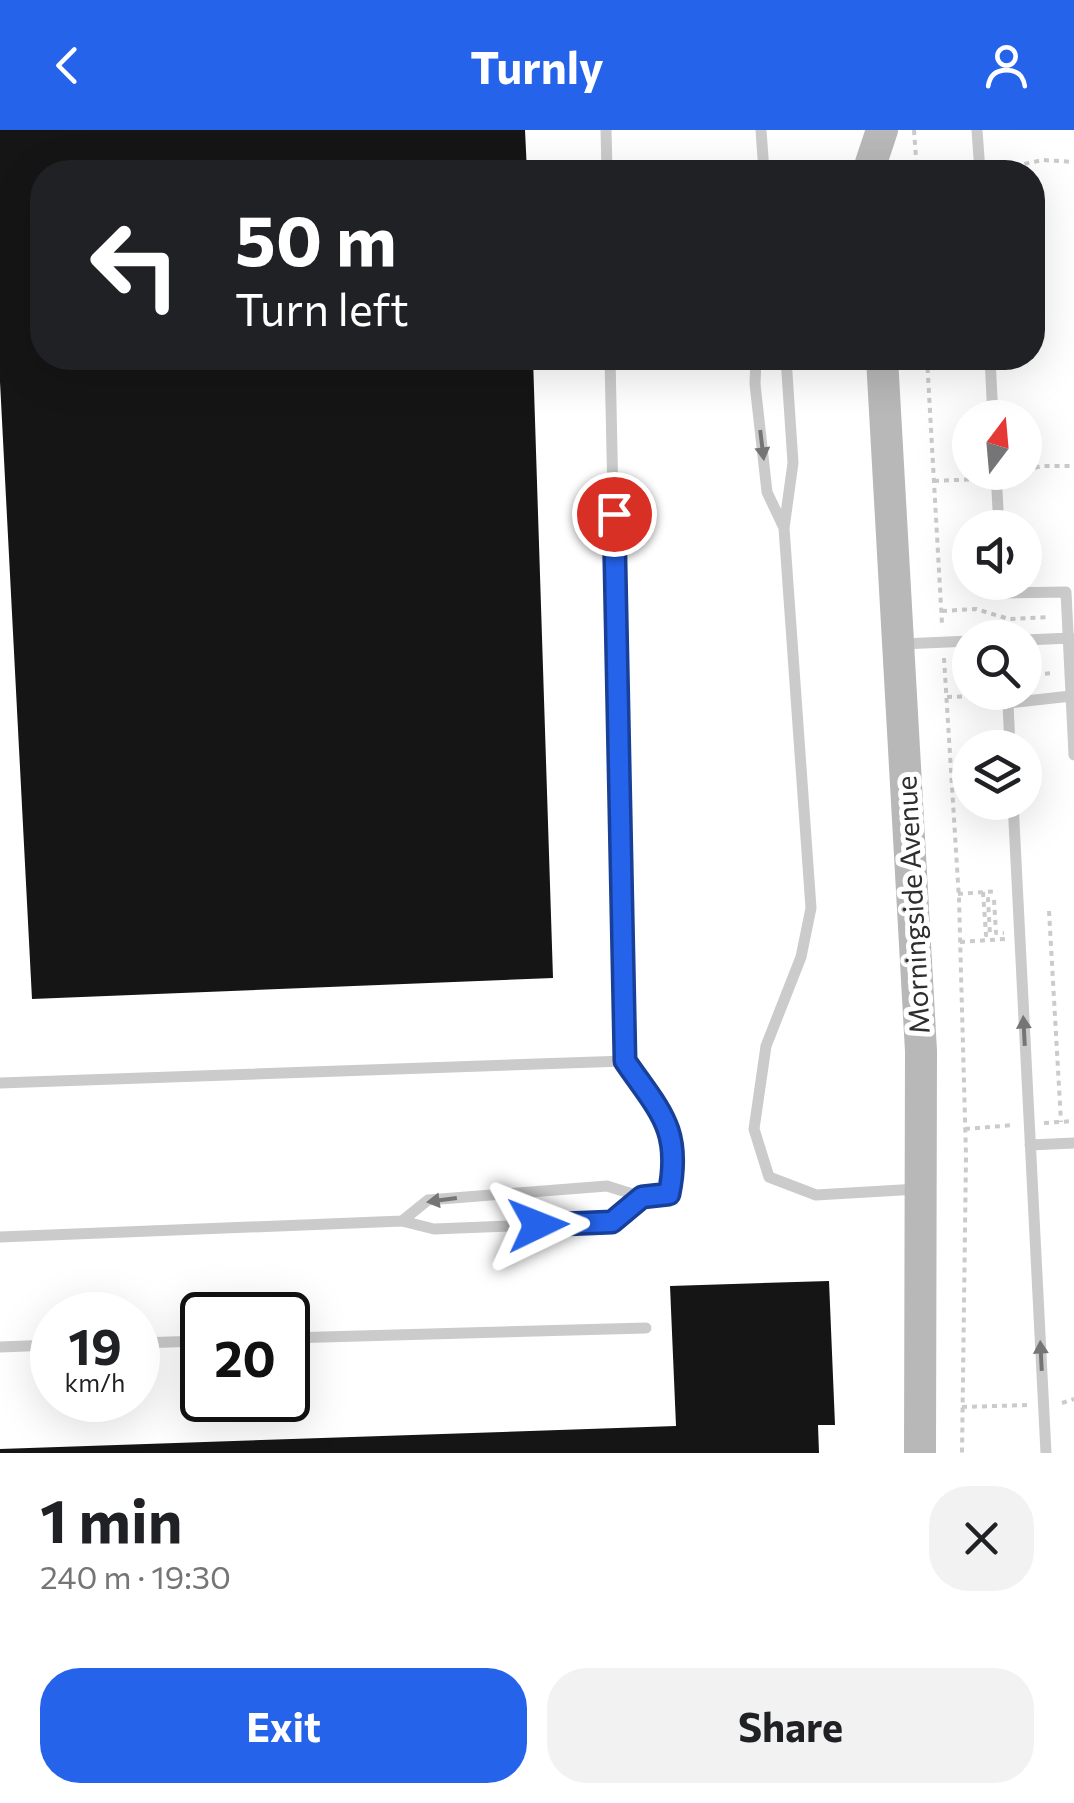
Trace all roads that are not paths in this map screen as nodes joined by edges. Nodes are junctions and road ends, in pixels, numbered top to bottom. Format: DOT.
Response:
graph roads {
  1 [pos="606,130"];
  2 [pos="761,130"];
  3 [pos="852,130"];
  4 [pos="882,130"];
  5 [pos="977,130"];
  6 [pos="606,160"];
  7 [pos="763,160"];
  8 [pos="867,160"];
  9 [pos="873,160"];
  10 [pos="979,160"];
  11 [pos="610,370"];
  12 [pos="756,370"];
  13 [pos="787,370"];
  14 [pos="883,370"];
  15 [pos="991,370"];
  16 [pos="992,400"];
  17 [pos="784,528"];
  18 [pos="1042,592"];
  19 [pos="1071,638"];
  20 [pos="1042,639"];
  21 [pos="952,642"];
  22 [pos="898,644"];
  23 [pos="1071,696"];
  24 [pos="1009,730"];
  25 [pos="1074,755"];
  26 [pos="1014,820"];
  27 [pos="625,1061"];
  28 [pos="0,1082"];
  29 [pos="1030,1144"];
  30 [pos="1074,1144"];
  31 [pos="922,1188"];
  32 [pos="642,1197"];
  33 [pos="402,1221"];
  34 [pos="0,1237"];
  35 [pos="646,1328"];
  36 [pos="310,1337"];
  37 [pos="30,1346"];
  38 [pos="0,1347"];
  39 [pos="920,1453"];
  40 [pos="1046,1453"];
  1 -- 6 [label="lane"];
  2 -- 7 [label="lane"];
  3 -- 8 [label="main road"];
  4 -- 9 [label="main road"];
  5 -- 10 [label="lane"];
  11 -- 27 [label="lane"];
  12 -- 17 [label="lane, one-way"];
  13 -- 17 [label="lane"];
  14 -- 22 [label="main road, Morningside Avenue"];
  15 -- 16 [label="lane"];
  17 -- 31 [label="lane"];
  18 -- 19 [label="lane"];
  19 -- 20 [label="lane"];
  19 -- 23 [label="lane"];
  21 -- 22 [label="lane"];
  22 -- 31 [label="main road, Morningside Avenue"];
  23 -- 24 [label="lane"];
  23 -- 25 [label="lane"];
  29 -- 26 [label="lane, one-way"];
  27 -- 28 [label="lane"];
  27 -- 32 [label="lane"];
  29 -- 30 [label="lane"];
  40 -- 29 [label="lane, one-way"];
  31 -- 39 [label="main road, Morningside Avenue"];
  32 -- 33 [label="lane, one-way"];
  32 -- 33 [label="lane"];
  33 -- 34 [label="lane"];
  35 -- 36 [label="lane"];
  37 -- 38 [label="lane"];
}
